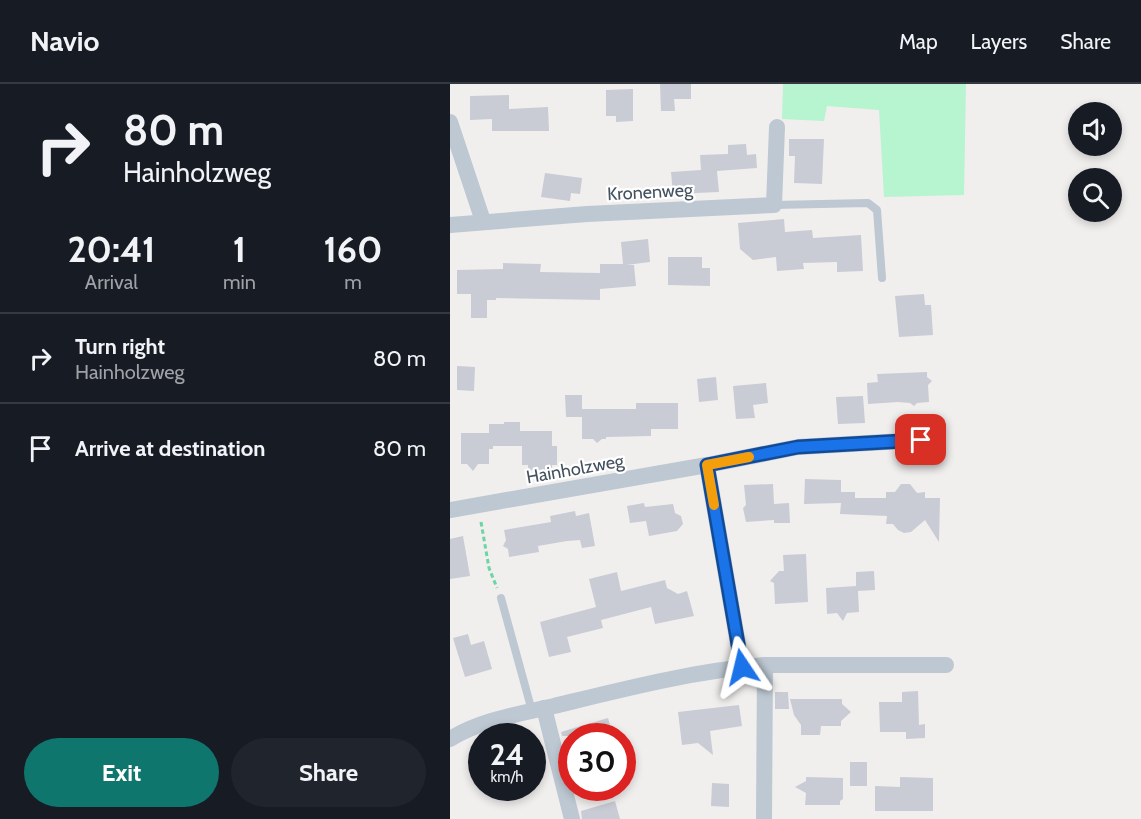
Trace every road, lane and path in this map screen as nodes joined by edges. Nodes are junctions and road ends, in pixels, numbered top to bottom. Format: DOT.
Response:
graph roads {
  1 [pos="450,122"];
  2 [pos="777,127"];
  3 [pos="774,205"];
  4 [pos="483,221"];
  5 [pos="450,225"];
  6 [pos="882,278"];
  7 [pos="921,440"];
  8 [pos="707,465"];
  9 [pos="477,506"];
  10 [pos="450,510"];
  11 [pos="501,598"];
  12 [pos="765,665"];
  13 [pos="946,665"];
  14 [pos="742,667"];
  15 [pos="538,710"];
  16 [pos="450,739"];
  17 [pos="572,819"];
  18 [pos="765,819"];
  1 -- 4 [label="street"];
  2 -- 3 [label="street"];
  3 -- 4 [label="street, Kronenweg"];
  3 -- 6 [label="lane"];
  4 -- 5 [label="street, Kronenweg"];
  7 -- 8 [label="street, Hainholzweg"];
  8 -- 9 [label="street, Hainholzweg"];
  8 -- 14 [label="street"];
  9 -- 10 [label="street, Hainholzweg"];
  9 -- 11 [label="path"];
  11 -- 15 [label="lane"];
  12 -- 13 [label="street"];
  12 -- 14 [label="street"];
  12 -- 18 [label="street"];
  14 -- 15 [label="street"];
  15 -- 16 [label="street"];
  15 -- 17 [label="street"];
}
